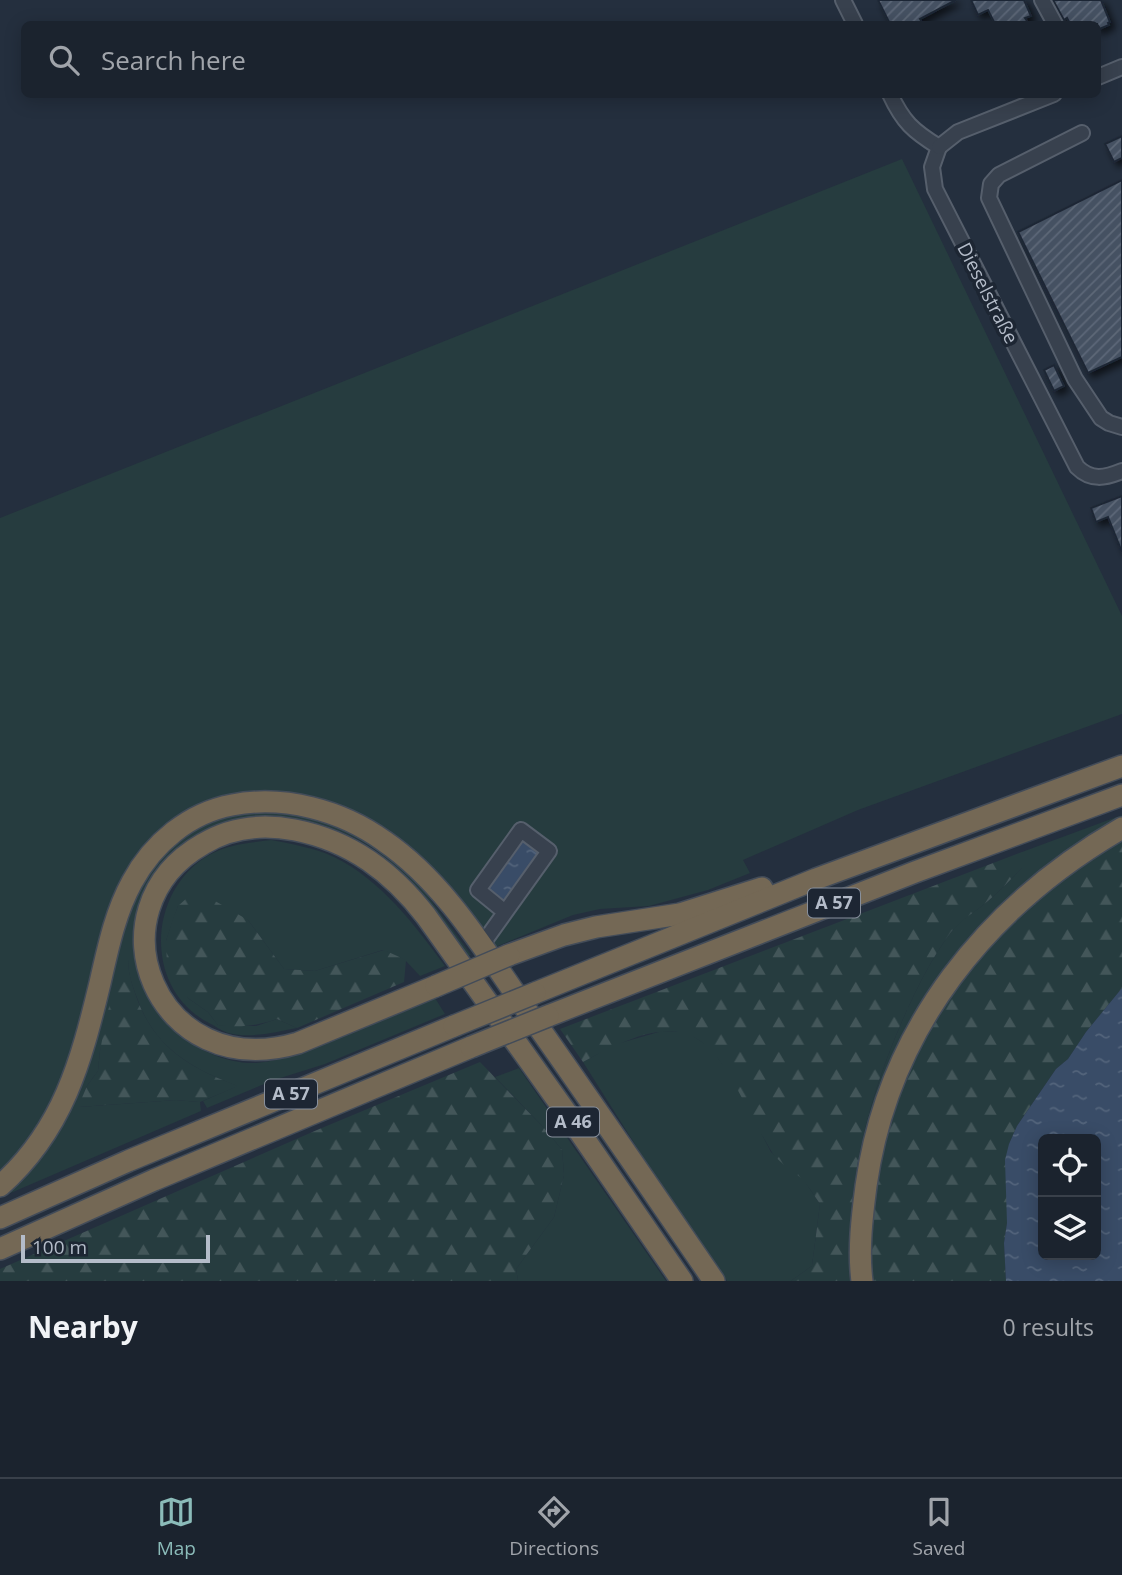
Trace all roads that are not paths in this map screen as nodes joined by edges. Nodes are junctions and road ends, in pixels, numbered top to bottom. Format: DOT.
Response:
graph roads {
  1 [pos="843,0"];
  2 [pos="1042,0"];
  3 [pos="854,21"];
  4 [pos="1053,21"];
  5 [pos="1122,67"];
  6 [pos="1101,75"];
  7 [pos="892,98"];
  8 [pos="1037,98"];
  9 [pos="1082,133"];
  10 [pos="939,147"];
  11 [pos="1122,427"];
  12 [pos="1117,473"];
  13 [pos="1122,766"];
  14 [pos="1122,795"];
  15 [pos="1122,828"];
  16 [pos="816,879"];
  17 [pos="505,912"];
  18 [pos="481,946"];
  19 [pos="0,1186"];
  20 [pos="0,1218"];
  21 [pos="0,1249"];
  22 [pos="682,1281"];
  23 [pos="714,1281"];
  24 [pos="862,1281"];
  1 -- 3 [label="street"];
  2 -- 4 [label="street"];
  5 -- 6 [label="street"];
  7 -- 10 [label="street"];
  8 -- 10 [label="street"];
  9 -- 11 [label="street"];
  10 -- 12 [label="street, Dieselstraße"];
  13 -- 16 [label="highway, A 57"];
  14 -- 21 [label="highway, A 57, bridge"];
  15 -- 24 [label="highway"];
  16 -- 20 [label="highway, A 57, bridge"];
  16 -- 22 [label="highway, A 46, bridge"];
  17 -- 17 [label="street"];
  17 -- 18 [label="street"];
  18 -- 19 [label="highway"];
  18 -- 23 [label="highway"];
}
